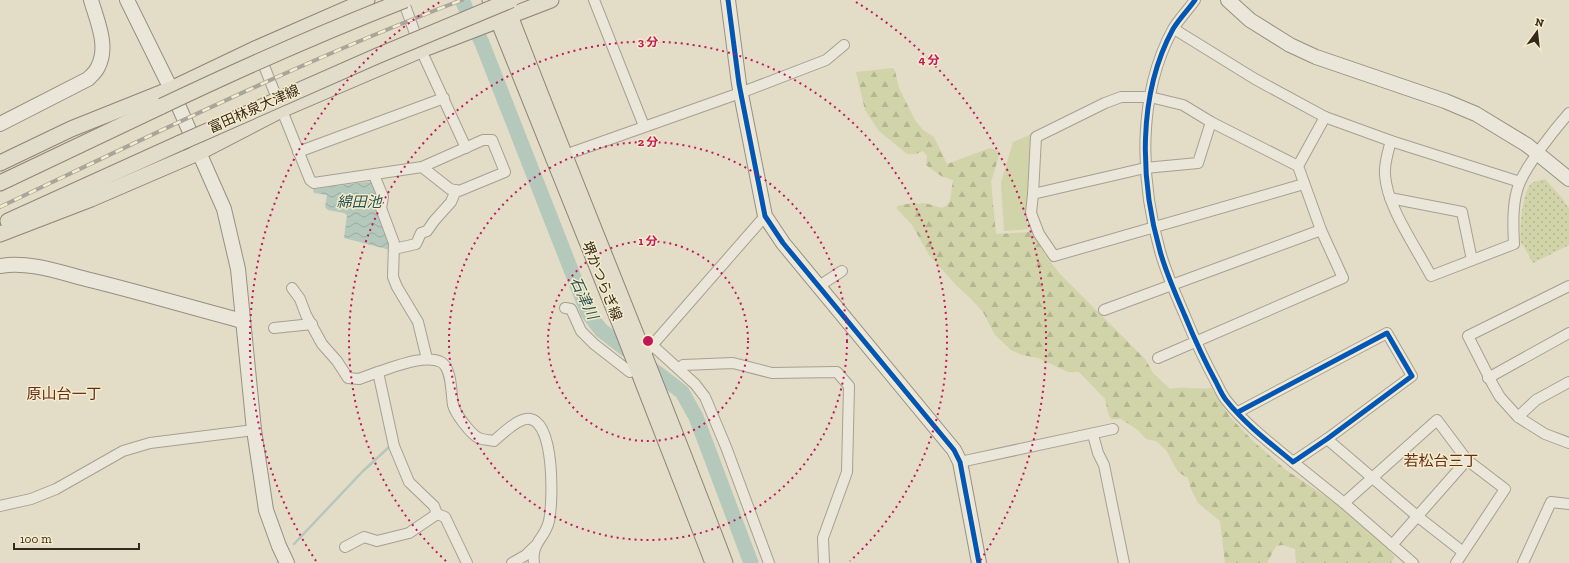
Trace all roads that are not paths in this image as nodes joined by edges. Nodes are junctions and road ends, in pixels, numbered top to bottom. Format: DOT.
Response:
graph roads {
  1 [pos="90,0"];
  2 [pos="127,0"];
  3 [pos="367,0"];
  4 [pos="404,0"];
  5 [pos="490,0"];
  6 [pos="504,0"];
  7 [pos="551,0"];
  8 [pos="594,0"];
  9 [pos="728,0"];
  10 [pos="1195,0"];
  11 [pos="1228,0"];
  12 [pos="503,14"];
  13 [pos="1174,29"];
  14 [pos="844,45"];
  15 [pos="257,48"];
  16 [pos="421,50"];
  17 [pos="171,89"];
  18 [pos="740,93"];
  19 [pos="1150,97"];
  20 [pos="444,98"];
  21 [pos="281,110"];
  22 [pos="1569,113"];
  23 [pos="1325,117"];
  24 [pos="1211,122"];
  25 [pos="0,124"];
  26 [pos="644,126"];
  27 [pos="1391,141"];
  28 [pos="466,148"];
  29 [pos="200,152"];
  30 [pos="298,152"];
  31 [pos="1538,153"];
  32 [pos="565,155"];
  33 [pos="0,163"];
  34 [pos="1298,166"];
  35 [pos="422,167"];
  36 [pos="1145,168"];
  37 [pos="374,175"];
  38 [pos="1569,179"];
  39 [pos="1520,182"];
  40 [pos="0,183"];
  41 [pos="1304,184"];
  42 [pos="456,190"];
  43 [pos="1033,194"];
  44 [pos="1390,198"];
  45 [pos="765,216"];
  46 [pos="0,225"];
  47 [pos="1154,227"];
  48 [pos="1321,230"];
  49 [pos="0,234"];
  50 [pos="394,249"];
  51 [pos="1472,260"];
  52 [pos="0,266"];
  53 [pos="842,271"];
  54 [pos="1172,284"];
  55 [pos="819,286"];
  56 [pos="1569,286"];
  57 [pos="292,288"];
  58 [pos="564,308"];
  59 [pos="1104,310"];
  60 [pos="242,321"];
  61 [pos="312,324"];
  62 [pos="274,328"];
  63 [pos="1569,333"];
  64 [pos="1196,342"];
  65 [pos="641,357"];
  66 [pos="1158,358"];
  67 [pos="427,359"];
  68 [pos="680,369"];
  69 [pos="378,372"];
  70 [pos="1488,378"];
  71 [pos="1569,382"];
  72 [pos="1238,412"];
  73 [pos="1518,417"];
  74 [pos="254,430"];
  75 [pos="1113,430"];
  76 [pos="1093,434"];
  77 [pos="1328,439"];
  78 [pos="1569,443"];
  79 [pos="1467,460"];
  80 [pos="960,462"];
  81 [pos="1293,462"];
  82 [pos="1372,476"];
  83 [pos="1344,503"];
  84 [pos="1569,504"];
  85 [pos="0,506"];
  86 [pos="437,514"];
  87 [pos="1417,516"];
  88 [pos="1392,545"];
  89 [pos="345,546"];
  90 [pos="534,547"];
  91 [pos="1463,552"];
  92 [pos="287,563"];
  93 [pos="467,563"];
  94 [pos="512,563"];
  95 [pos="534,563"];
  96 [pos="713,563"];
  97 [pos="725,563"];
  98 [pos="769,563"];
  99 [pos="824,563"];
  100 [pos="979,563"];
  101 [pos="1124,563"];
  102 [pos="1413,563"];
  103 [pos="1456,563"];
  104 [pos="1523,563"];
  1 -- 25 [label="street"];
  2 -- 17 [label="street"];
  3 -- 15 [label="main road"];
  4 -- 16 [label="street"];
  4 -- 40 [label="main road, bridge"];
  5 -- 12 [label="main road, 堺かつらぎ線"];
  6 -- 12 [label="main road, 堺かつらぎ線"];
  7 -- 12 [label="main road"];
  8 -- 26 [label="street"];
  9 -- 18 [label="street"];
  10 -- 13 [label="street"];
  11 -- 31 [label="street"];
  12 -- 16 [label="main road"];
  12 -- 32 [label="main road, 堺かつらぎ線"];
  12 -- 46 [label="main road, 富田林泉大津線, bridge"];
  12 -- 65 [label="main road, 堺かつらぎ線"];
  13 -- 19 [label="street"];
  13 -- 23 [label="street"];
  14 -- 18 [label="street"];
  15 -- 17 [label="main road"];
  15 -- 21 [label="street"];
  16 -- 20 [label="street"];
  16 -- 21 [label="main road"];
  17 -- 29 [label="street"];
  17 -- 33 [label="main road"];
  18 -- 26 [label="street"];
  18 -- 45 [label="street"];
  19 -- 24 [label="street"];
  19 -- 36 [label="street"];
  19 -- 43 [label="street"];
  20 -- 28 [label="street"];
  20 -- 30 [label="street"];
  21 -- 29 [label="main road"];
  21 -- 30 [label="street"];
  22 -- 31 [label="street"];
  23 -- 27 [label="street"];
  23 -- 34 [label="street"];
  24 -- 34 [label="street"];
  24 -- 36 [label="street"];
  26 -- 32 [label="street"];
  27 -- 39 [label="street"];
  27 -- 44 [label="street"];
  28 -- 35 [label="street"];
  28 -- 42 [label="street"];
  29 -- 49 [label="main road"];
  29 -- 60 [label="street"];
  30 -- 37 [label="street"];
  31 -- 38 [label="street"];
  31 -- 39 [label="street"];
  32 -- 65 [label="main road, 堺かつらぎ線"];
  34 -- 41 [label="street"];
  35 -- 37 [label="street"];
  35 -- 42 [label="street"];
  36 -- 43 [label="street"];
  36 -- 47 [label="street"];
  37 -- 50 [label="street"];
  39 -- 51 [label="street"];
  41 -- 47 [label="street"];
  41 -- 48 [label="street"];
  42 -- 50 [label="street"];
  43 -- 47 [label="street"];
  44 -- 51 [label="street"];
  44 -- 51 [label="street"];
  45 -- 55 [label="street"];
  45 -- 65 [label="street"];
  47 -- 54 [label="street"];
  48 -- 54 [label="street"];
  48 -- 64 [label="street"];
  50 -- 67 [label="street"];
  52 -- 60 [label="street"];
  53 -- 55 [label="street"];
  54 -- 59 [label="street"];
  54 -- 64 [label="street"];
  55 -- 80 [label="street"];
  56 -- 70 [label="street"];
  57 -- 61 [label="street"];
  58 -- 65 [label="street"];
  60 -- 74 [label="street"];
  61 -- 62 [label="street"];
  61 -- 69 [label="street"];
  63 -- 70 [label="street"];
  64 -- 66 [label="street"];
  64 -- 72 [label="street"];
  65 -- 68 [label="street"];
  65 -- 96 [label="main road, 堺かつらぎ線"];
  65 -- 97 [label="main road, 堺かつらぎ線"];
  67 -- 69 [label="street"];
  67 -- 90 [label="street"];
  68 -- 98 [label="street"];
  68 -- 99 [label="street"];
  69 -- 86 [label="street"];
  70 -- 73 [label="street"];
  71 -- 73 [label="street"];
  72 -- 77 [label="street"];
  72 -- 81 [label="street"];
  73 -- 78 [label="street"];
  74 -- 85 [label="street"];
  74 -- 92 [label="street"];
  75 -- 76 [label="street"];
  76 -- 80 [label="street"];
  76 -- 101 [label="street"];
  77 -- 81 [label="street"];
  77 -- 82 [label="street"];
  79 -- 82 [label="street"];
  79 -- 87 [label="street"];
  79 -- 91 [label="street"];
  80 -- 100 [label="street"];
  81 -- 83 [label="street"];
  82 -- 83 [label="street"];
  82 -- 87 [label="street"];
  83 -- 88 [label="street"];
  84 -- 104 [label="street"];
  86 -- 89 [label="street"];
  86 -- 93 [label="street"];
  87 -- 88 [label="street"];
  87 -- 91 [label="street"];
  88 -- 102 [label="street"];
  90 -- 94 [label="street"];
  90 -- 95 [label="street"];
  91 -- 103 [label="street"];
}
